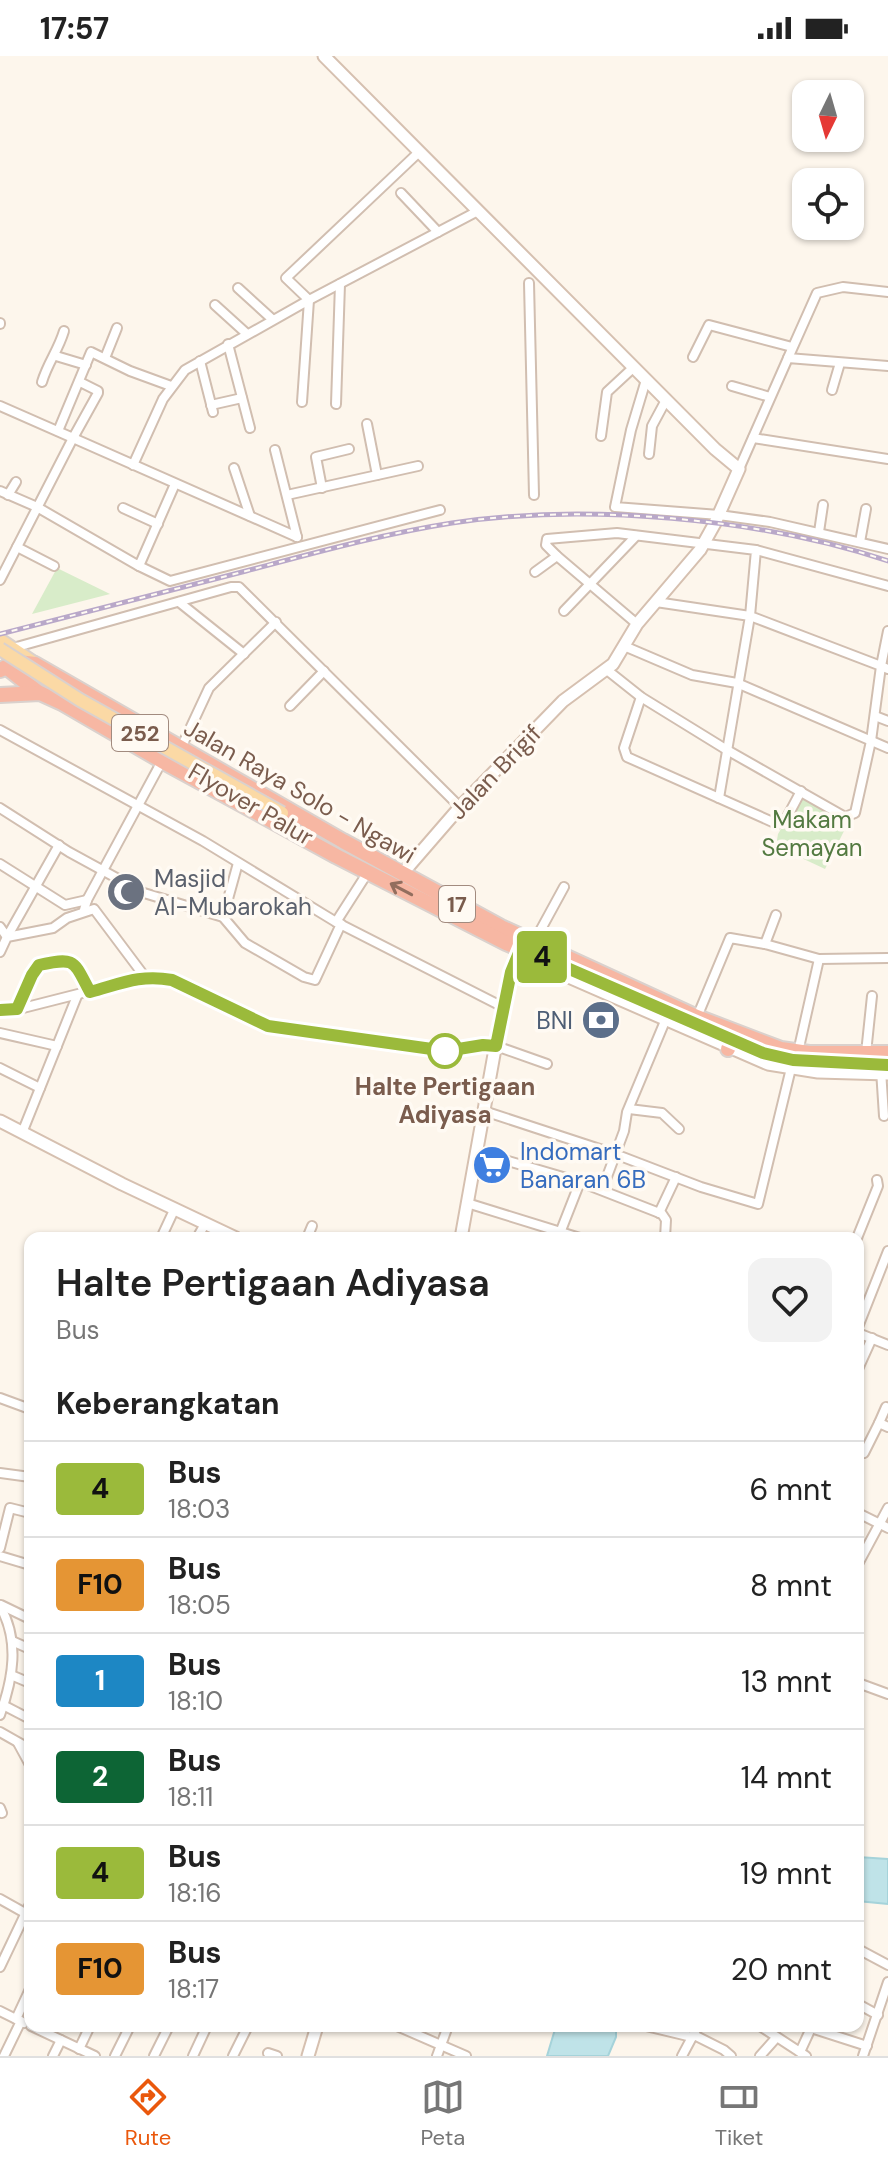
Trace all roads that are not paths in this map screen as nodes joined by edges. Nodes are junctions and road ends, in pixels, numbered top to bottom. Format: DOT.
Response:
graph roads {
  1 [pos="324,56"];
  2 [pos="418,153"];
  3 [pos="401,193"];
  4 [pos="476,212"];
  5 [pos="438,232"];
  6 [pos="536,270"];
  7 [pos="340,284"];
  8 [pos="238,288"];
  9 [pos="888,292"];
  10 [pos="309,300"];
  11 [pos="215,305"];
  12 [pos="272,319"];
  13 [pos="117,328"];
  14 [pos="64,331"];
  15 [pos="247,334"];
  16 [pos="228,344"];
  17 [pos="792,347"];
  18 [pos="56,356"];
  19 [pos="693,357"];
  20 [pos="105,358"];
  21 [pos="788,358"];
  22 [pos="200,361"];
  23 [pos="840,363"];
  24 [pos="86,365"];
  25 [pos="888,366"];
  26 [pos="634,367"];
  27 [pos="646,380"];
  28 [pos="175,381"];
  29 [pos="42,382"];
  30 [pos="80,382"];
  31 [pos="732,386"];
  32 [pos="832,390"];
  33 [pos="770,397"];
  34 [pos="242,398"];
  35 [pos="666,400"];
  36 [pos="302,402"];
  37 [pos="336,404"];
  38 [pos="0,406"];
  39 [pos="367,424"];
  40 [pos="250,428"];
  41 [pos="58,431"];
  42 [pos="601,436"];
  43 [pos="73,438"];
  44 [pos="753,438"];
  45 [pos="349,449"];
  46 [pos="275,450"];
  47 [pos="649,454"];
  48 [pos="888,459"];
  49 [pos="133,465"];
  50 [pos="418,466"];
  51 [pos="234,468"];
  52 [pos="739,469"];
  53 [pos="377,475"];
  54 [pos="16,482"];
  55 [pos="175,484"];
  56 [pos="322,488"];
  57 [pos="4,493"];
  58 [pos="287,495"];
  59 [pos="534,495"];
  60 [pos="823,505"];
  61 [pos="37,507"];
  62 [pos="123,508"];
  63 [pos="866,509"];
  64 [pos="440,510"];
  65 [pos="719,515"];
  66 [pos="250,516"];
  67 [pos="158,524"];
  68 [pos="819,532"];
  69 [pos="636,536"];
  70 [pos="297,537"];
  71 [pos="860,542"];
  72 [pos="705,543"];
  73 [pos="308,544"];
  74 [pos="17,547"];
  75 [pos="888,549"];
  76 [pos="756,550"];
  77 [pos="0,555"];
  78 [pos="557,556"];
  79 [pos="10,562"];
  80 [pos="54,566"];
  81 [pos="139,566"];
  82 [pos="535,572"];
  83 [pos="0,580"];
  84 [pos="590,586"];
  85 [pos="888,586"];
  86 [pos="179,602"];
  87 [pos="656,602"];
  88 [pos="564,611"];
  89 [pos="750,616"];
  90 [pos="276,622"];
  91 [pos="637,624"];
  92 [pos="888,631"];
  93 [pos="0,640"];
  94 [pos="624,646"];
  95 [pos="6,649"];
  96 [pos="244,654"];
  97 [pos="2,664"];
  98 [pos="35,664"];
  99 [pos="884,668"];
  100 [pos="324,671"];
  101 [pos="602,673"];
  102 [pos="54,675"];
  103 [pos="737,683"];
  104 [pos="73,687"];
  105 [pos="878,692"];
  106 [pos="40,693"];
  107 [pos="0,695"];
  108 [pos="888,696"];
  109 [pos="641,697"];
  110 [pos="62,703"];
  111 [pos="290,706"];
  112 [pos="875,716"];
  113 [pos="888,721"];
  114 [pos="0,730"];
  115 [pos="871,741"];
  116 [pos="181,748"];
  117 [pos="888,748"];
  118 [pos="727,750"];
  119 [pos="162,761"];
  120 [pos="801,791"];
  121 [pos="719,798"];
  122 [pos="138,805"];
  123 [pos="460,807"];
  124 [pos="0,808"];
  125 [pos="280,816"];
  126 [pos="343,841"];
  127 [pos="59,845"];
  128 [pos="336,856"];
  129 [pos="238,863"];
  130 [pos="0,864"];
  131 [pos="102,871"];
  132 [pos="368,872"];
  133 [pos="402,874"];
  134 [pos="35,886"];
  135 [pos="564,887"];
  136 [pos="87,900"];
  137 [pos="84,910"];
  138 [pos="776,915"];
  139 [pos="223,917"];
  140 [pos="338,923"];
  141 [pos="0,927"];
  142 [pos="7,937"];
  143 [pos="765,944"];
  144 [pos="524,948"];
  145 [pos="0,952"];
  146 [pos="888,958"];
  147 [pos="819,959"];
  148 [pos="145,977"];
  149 [pos="77,996"];
  150 [pos="872,996"];
  151 [pos="503,1007"];
  152 [pos="0,1010"];
  153 [pos="697,1017"];
  154 [pos="667,1018"];
  155 [pos="0,1033"];
  156 [pos="57,1046"];
  157 [pos="496,1046"];
  158 [pos="866,1053"];
  159 [pos="794,1061"];
  160 [pos="547,1064"];
  161 [pos="0,1068"];
  162 [pos="885,1072"];
  163 [pos="40,1088"];
  164 [pos="629,1109"];
  165 [pos="484,1111"];
  166 [pos="884,1116"];
  167 [pos="0,1121"];
  168 [pos="679,1129"];
  169 [pos="22,1133"];
  170 [pos="477,1152"];
  171 [pos="615,1154"];
  172 [pos="676,1177"];
  173 [pos="877,1180"];
  174 [pos="580,1182"];
  175 [pos="602,1190"];
  176 [pos="467,1203"];
  177 [pos="175,1208"];
  178 [pos="659,1213"];
  179 [pos="205,1224"];
  180 [pos="312,1226"];
  181 [pos="164,1232"];
  182 [pos="200,1232"];
  183 [pos="223,1232"];
  184 [pos="310,1232"];
  185 [pos="462,1232"];
  186 [pos="550,1232"];
  187 [pos="560,1232"];
  188 [pos="665,1232"];
  189 [pos="859,1232"];
  190 [pos="888,1251"];
  191 [pos="864,1314"];
  192 [pos="864,1333"];
  193 [pos="872,1338"];
  194 [pos="888,1345"];
  195 [pos="864,1356"];
  196 [pos="0,1398"];
  197 [pos="24,1407"];
  198 [pos="886,1407"];
  199 [pos="883,1425"];
  200 [pos="864,1453"];
  201 [pos="0,1473"];
  202 [pos="24,1476"];
  203 [pos="0,1505"];
  204 [pos="10,1508"];
  205 [pos="888,1508"];
  206 [pos="24,1512"];
  207 [pos="864,1516"];
  208 [pos="885,1526"];
  209 [pos="0,1548"];
  210 [pos="0,1556"];
  211 [pos="864,1556"];
  212 [pos="24,1563"];
  213 [pos="0,1606"];
  214 [pos="24,1616"];
  215 [pos="12,1641"];
  216 [pos="24,1646"];
  217 [pos="11,1675"];
  218 [pos="24,1680"];
  219 [pos="864,1685"];
  220 [pos="888,1694"];
  221 [pos="2,1710"];
  222 [pos="24,1717"];
  223 [pos="0,1732"];
  224 [pos="17,1742"];
  225 [pos="24,1746"];
  226 [pos="24,1754"];
  227 [pos="0,1899"];
  228 [pos="24,1907"];
  229 [pos="24,1916"];
  230 [pos="864,1952"];
  231 [pos="888,1965"];
  232 [pos="0,1967"];
  233 [pos="888,1982"];
  234 [pos="864,2007"];
  235 [pos="0,2011"];
  236 [pos="878,2015"];
  237 [pos="24,2023"];
  238 [pos="51,2032"];
  239 [pos="87,2032"];
  240 [pos="127,2032"];
  241 [pos="166,2032"];
  242 [pos="204,2032"];
  243 [pos="245,2032"];
  244 [pos="315,2032"];
  245 [pos="411,2032"];
  246 [pos="446,2032"];
  247 [pos="768,2032"];
  248 [pos="810,2032"];
  249 [pos="826,2032"];
  250 [pos="695,2033"];
  251 [pos="776,2038"];
  252 [pos="61,2040"];
  253 [pos="441,2045"];
  254 [pos="867,2046"];
  255 [pos="79,2049"];
  256 [pos="727,2054"];
  257 [pos="803,2054"];
  258 [pos="4,2056"];
  259 [pos="53,2056"];
  260 [pos="95,2056"];
  261 [pos="115,2056"];
  262 [pos="154,2056"];
  263 [pos="193,2056"];
  264 [pos="233,2056"];
  265 [pos="308,2056"];
  266 [pos="437,2056"];
  267 [pos="466,2056"];
  268 [pos="682,2056"];
  269 [pos="760,2056"];
  270 [pos="863,2056"];
  1 -- 2 [label="street"];
  2 -- 4 [label="street"];
  2 -- 10 [label="street"];
  3 -- 5 [label="street"];
  4 -- 5 [label="street"];
  4 -- 6 [label="street"];
  5 -- 7 [label="street"];
  6 -- 26 [label="street"];
  6 -- 59 [label="street"];
  7 -- 10 [label="street"];
  7 -- 37 [label="street"];
  8 -- 12 [label="street"];
  9 -- 17 [label="street"];
  10 -- 12 [label="street"];
  10 -- 36 [label="street"];
  11 -- 15 [label="street"];
  12 -- 15 [label="street"];
  13 -- 20 [label="street"];
  14 -- 18 [label="street"];
  15 -- 16 [label="street"];
  16 -- 22 [label="street"];
  16 -- 34 [label="street"];
  17 -- 19 [label="street"];
  17 -- 21 [label="street"];
  18 -- 24 [label="street"];
  18 -- 29 [label="street"];
  20 -- 24 [label="street"];
  20 -- 28 [label="street"];
  21 -- 23 [label="street"];
  21 -- 33 [label="street"];
  22 -- 28 [label="street"];
  22 -- 34 [label="street"];
  23 -- 25 [label="street"];
  23 -- 32 [label="street"];
  24 -- 30 [label="street"];
  26 -- 27 [label="street"];
  26 -- 42 [label="street"];
  27 -- 35 [label="street"];
  27 -- 65 [label="street"];
  28 -- 49 [label="street"];
  30 -- 41 [label="street"];
  30 -- 43 [label="street"];
  31 -- 33 [label="street"];
  33 -- 44 [label="street"];
  34 -- 40 [label="street"];
  35 -- 47 [label="street"];
  35 -- 52 [label="street"];
  38 -- 41 [label="street"];
  39 -- 53 [label="street"];
  41 -- 43 [label="street"];
  43 -- 49 [label="street"];
  43 -- 61 [label="street"];
  44 -- 48 [label="street"];
  44 -- 52 [label="street"];
  45 -- 56 [label="street"];
  46 -- 58 [label="street"];
  49 -- 55 [label="street"];
  50 -- 53 [label="street"];
  51 -- 66 [label="street"];
  52 -- 65 [label="street, Jalan Brigif"];
  53 -- 56 [label="street"];
  54 -- 57 [label="street"];
  55 -- 66 [label="street"];
  55 -- 67 [label="street"];
  56 -- 58 [label="street"];
  57 -- 61 [label="street"];
  58 -- 70 [label="street"];
  60 -- 68 [label="street"];
  61 -- 74 [label="street"];
  61 -- 81 [label="street"];
  62 -- 67 [label="street"];
  63 -- 71 [label="street"];
  64 -- 73 [label="street"];
  65 -- 68 [label="street"];
  65 -- 72 [label="street, Jalan Brigif"];
  66 -- 70 [label="street"];
  67 -- 81 [label="street"];
  68 -- 71 [label="street"];
  69 -- 72 [label="street"];
  69 -- 78 [label="street"];
  69 -- 84 [label="street"];
  70 -- 73 [label="street"];
  71 -- 75 [label="street"];
  72 -- 76 [label="street"];
  72 -- 87 [label="street, Jalan Brigif"];
  73 -- 81 [label="street"];
  74 -- 79 [label="street"];
  74 -- 80 [label="street"];
  76 -- 85 [label="street"];
  76 -- 89 [label="street"];
  77 -- 79 [label="street"];
  78 -- 82 [label="street"];
  78 -- 84 [label="street"];
  79 -- 83 [label="street"];
  84 -- 88 [label="street"];
  84 -- 91 [label="street"];
  86 -- 90 [label="street"];
  86 -- 95 [label="street"];
  86 -- 96 [label="street"];
  87 -- 89 [label="street"];
  87 -- 91 [label="street, Jalan Brigif"];
  89 -- 99 [label="street"];
  89 -- 103 [label="street"];
  90 -- 96 [label="street"];
  90 -- 100 [label="street"];
  91 -- 94 [label="street, Jalan Brigif"];
  92 -- 99 [label="street"];
  93 -- 95 [label="main road, 252"];
  94 -- 101 [label="street, Jalan Brigif"];
  94 -- 103 [label="street"];
  95 -- 98 [label="main road, 252"];
  95 -- 125 [label="main road, Flyover Palur / 252, bridge"];
  96 -- 116 [label="street"];
  97 -- 98 [label="highway"];
  97 -- 106 [label="highway"];
  97 -- 125 [label="main road, Flyover Palur / 252, bridge"];
  98 -- 102 [label="highway, Jalan Raya Solo - Ngawi / 17"];
  99 -- 105 [label="street"];
  100 -- 111 [label="street"];
  100 -- 123 [label="street"];
  101 -- 109 [label="street"];
  101 -- 123 [label="street, Jalan Brigif"];
  102 -- 104 [label="highway, Jalan Raya Solo - Ngawi / 17"];
  102 -- 106 [label="highway"];
  103 -- 115 [label="street"];
  103 -- 118 [label="street"];
  104 -- 110 [label="highway"];
  104 -- 116 [label="highway, Jalan Raya Solo - Ngawi / 17"];
  105 -- 108 [label="street"];
  105 -- 112 [label="street"];
  106 -- 107 [label="highway, Jalan Raya Solo - Ngawi / 17"];
  106 -- 110 [label="highway, Jalan Raya Solo - Ngawi / 17"];
  109 -- 118 [label="street"];
  109 -- 121 [label="street"];
  110 -- 119 [label="highway, Jalan Raya Solo - Ngawi / 17"];
  112 -- 113 [label="street"];
  112 -- 115 [label="street"];
  114 -- 122 [label="street"];
  115 -- 117 [label="street"];
  115 -- 120 [label="street"];
  116 -- 126 [label="highway, Jalan Raya Solo - Ngawi / 17"];
  118 -- 120 [label="street"];
  118 -- 121 [label="street"];
  119 -- 122 [label="street"];
  119 -- 128 [label="highway, Jalan Raya Solo - Ngawi / 17"];
  120 -- 121 [label="street"];
  122 -- 129 [label="street"];
  122 -- 131 [label="street"];
  123 -- 133 [label="street, Jalan Brigif"];
  124 -- 127 [label="street"];
  125 -- 126 [label="main road, Flyover Palur / 17"];
  125 -- 128 [label="main road, Flyover Palur / 17"];
  126 -- 133 [label="highway, Jalan Raya Solo - Ngawi / 17"];
  127 -- 131 [label="street"];
  127 -- 134 [label="street"];
  128 -- 132 [label="highway, Jalan Raya Solo - Ngawi / 17"];
  129 -- 139 [label="street"];
  129 -- 140 [label="street"];
  130 -- 134 [label="street"];
  131 -- 136 [label="street"];
  131 -- 139 [label="street"];
  132 -- 140 [label="street"];
  144 -- 132 [label="highway, Jalan Raya Solo - Ngawi / 17, one-way"];
  133 -- 144 [label="highway, Jalan Raya Solo - Ngawi / 17"];
  134 -- 136 [label="street"];
  134 -- 142 [label="street"];
  135 -- 144 [label="street"];
  136 -- 137 [label="street"];
  137 -- 142 [label="street"];
  137 -- 148 [label="street"];
  138 -- 143 [label="street"];
  139 -- 140 [label="street"];
  140 -- 151 [label="street"];
  141 -- 142 [label="street"];
  142 -- 145 [label="street"];
  143 -- 147 [label="street"];
  143 -- 153 [label="street"];
  144 -- 151 [label="street"];
  144 -- 153 [label="highway, Jalan Raya Solo - Ngawi / 17"];
  144 -- 154 [label="highway, Jalan Raya Solo - Ngawi / 17"];
  146 -- 147 [label="street"];
  147 -- 159 [label="street"];
  148 -- 149 [label="street"];
  148 -- 157 [label="street"];
  149 -- 152 [label="street"];
  149 -- 156 [label="street"];
  150 -- 158 [label="street"];
  151 -- 157 [label="street"];
  153 -- 159 [label="highway, Jalan Raya Solo - Ngawi / 17"];
  154 -- 159 [label="highway, Jalan Raya Solo - Ngawi / 17"];
  154 -- 164 [label="street"];
  155 -- 156 [label="street"];
  156 -- 163 [label="street"];
  157 -- 160 [label="street"];
  157 -- 165 [label="street"];
  158 -- 159 [label="highway, Jalan Raya Solo - Ngawi / 17"];
  158 -- 162 [label="highway, Jalan Raya Solo - Ngawi / 17"];
  159 -- 162 [label="highway, Jalan Raya Solo - Ngawi / 17"];
  159 -- 172 [label="street"];
  161 -- 163 [label="street"];
  162 -- 166 [label="street"];
  163 -- 169 [label="street"];
  164 -- 168 [label="street"];
  164 -- 171 [label="street"];
  165 -- 170 [label="street"];
  165 -- 171 [label="street"];
  167 -- 169 [label="street"];
  169 -- 177 [label="street"];
  170 -- 174 [label="street"];
  170 -- 176 [label="street"];
  171 -- 172 [label="street"];
  171 -- 175 [label="street"];
  172 -- 178 [label="street"];
  173 -- 189 [label="street"];
  174 -- 175 [label="street"];
  174 -- 187 [label="street"];
  175 -- 178 [label="street"];
  176 -- 185 [label="street"];
  176 -- 186 [label="street"];
  177 -- 179 [label="street"];
  177 -- 181 [label="street"];
  178 -- 188 [label="street"];
  179 -- 182 [label="street"];
  179 -- 183 [label="street"];
  180 -- 184 [label="street"];
  190 -- 191 [label="street"];
  192 -- 193 [label="street"];
  193 -- 194 [label="street"];
  193 -- 195 [label="street"];
  196 -- 197 [label="street"];
  198 -- 199 [label="street"];
  199 -- 200 [label="street"];
  201 -- 202 [label="street"];
  203 -- 204 [label="street"];
  204 -- 206 [label="street"];
  204 -- 209 [label="street"];
  205 -- 208 [label="street"];
  207 -- 208 [label="street"];
  208 -- 211 [label="street"];
  210 -- 212 [label="street"];
  213 -- 214 [label="street"];
  213 -- 215 [label="street"];
  215 -- 216 [label="street"];
  215 -- 217 [label="street"];
  217 -- 218 [label="street"];
  217 -- 221 [label="street"];
  219 -- 220 [label="street"];
  221 -- 222 [label="street"];
  223 -- 224 [label="street"];
  224 -- 225 [label="street"];
  224 -- 226 [label="street"];
  227 -- 228 [label="street"];
  229 -- 232 [label="street"];
  230 -- 231 [label="street"];
  233 -- 236 [label="street"];
  234 -- 236 [label="street"];
  235 -- 237 [label="street"];
  236 -- 254 [label="street"];
  237 -- 258 [label="street"];
  238 -- 252 [label="street"];
  239 -- 255 [label="street"];
  240 -- 261 [label="street"];
  241 -- 262 [label="street"];
  242 -- 263 [label="street"];
  243 -- 264 [label="street"];
  244 -- 265 [label="street"];
  245 -- 253 [label="street"];
  246 -- 253 [label="street"];
  247 -- 251 [label="street"];
  248 -- 257 [label="street"];
  249 -- 254 [label="street"];
  250 -- 256 [label="street"];
  250 -- 268 [label="street"];
  251 -- 257 [label="street"];
  251 -- 269 [label="street"];
  252 -- 255 [label="street"];
  252 -- 259 [label="street"];
  253 -- 266 [label="street"];
  253 -- 267 [label="street"];
  254 -- 270 [label="street"];
  255 -- 260 [label="street"];
}
